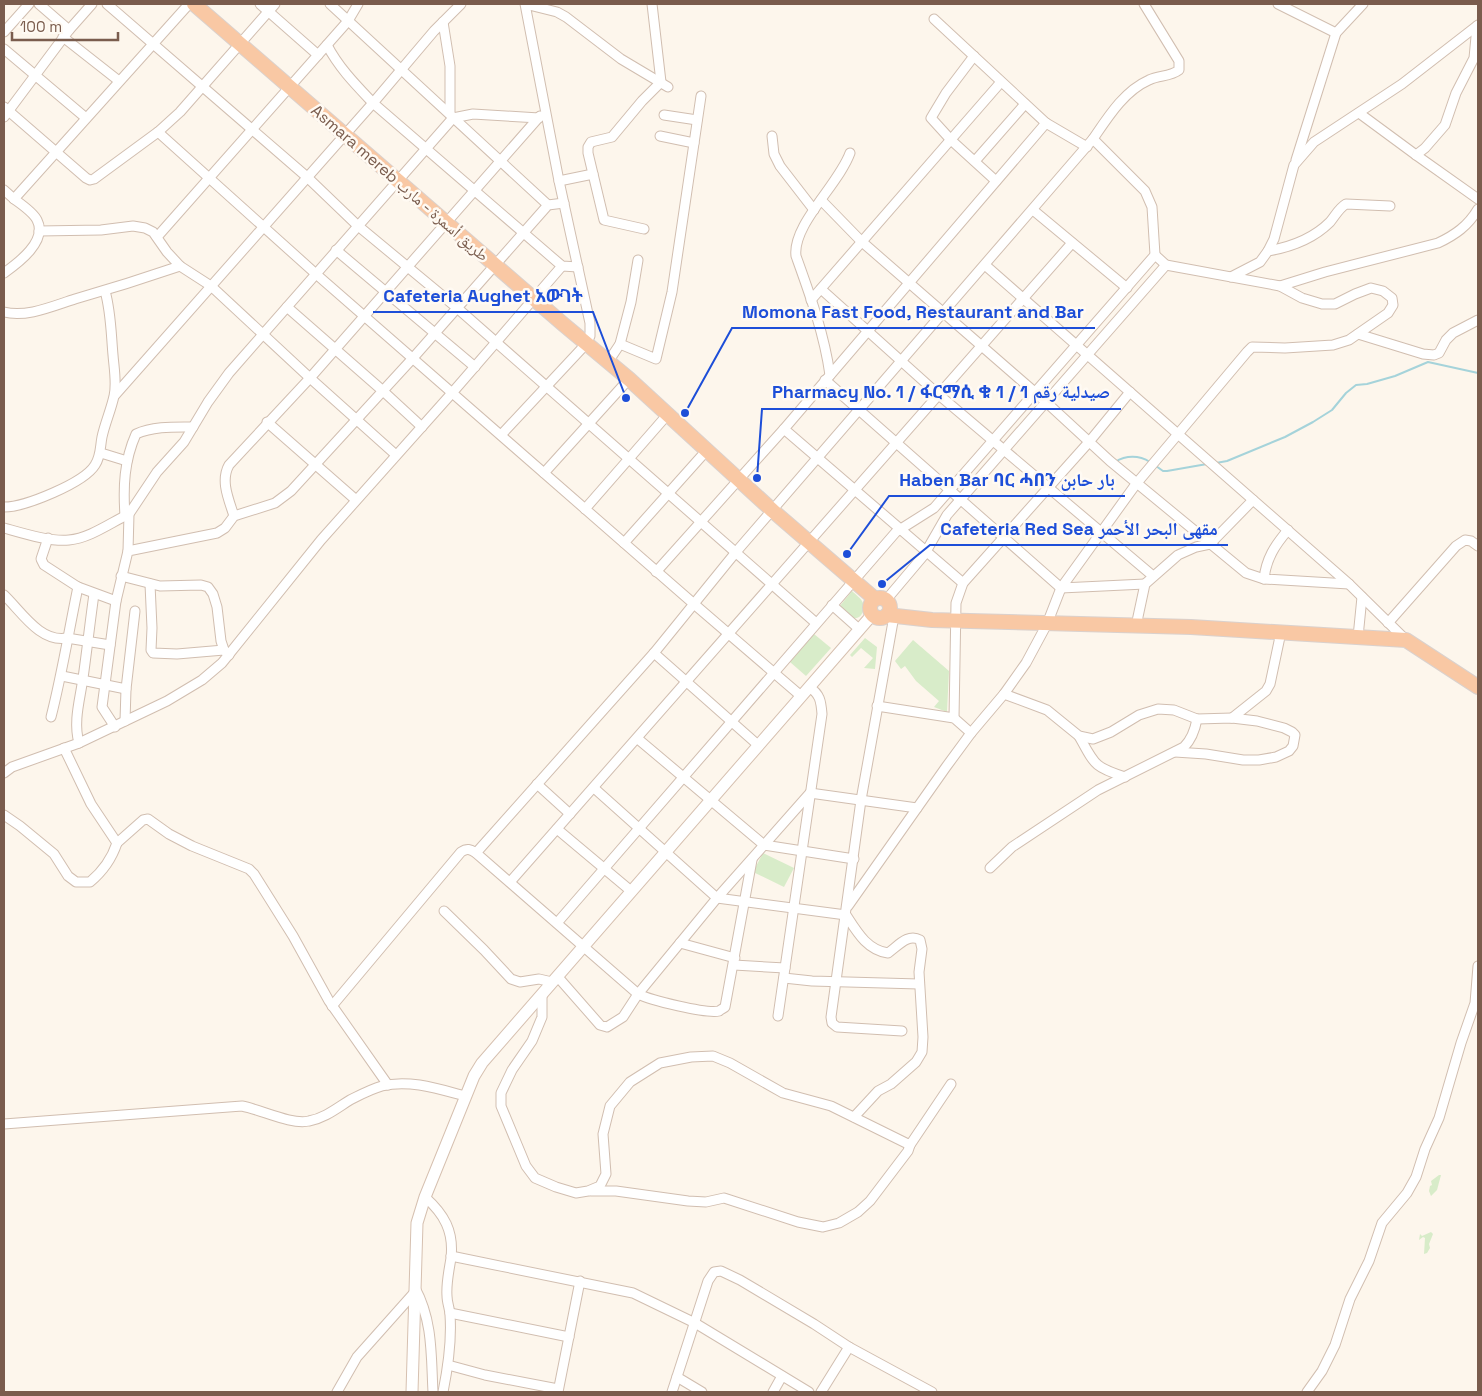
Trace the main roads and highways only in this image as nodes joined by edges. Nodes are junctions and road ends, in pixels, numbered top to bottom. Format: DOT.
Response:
graph roads {
  1 [pos="194,4"];
  2 [pos="880,600"];
  3 [pos="872,615"];
  4 [pos="890,615"];
  5 [pos="1478,687"];
  6 [pos="412,1392"];
  1 -- 2 [label="highway, Asmara mereb طريق أسمرة - مارب"];
  2 -- 3 [label="highway"];
  2 -- 4 [label="highway"];
  3 -- 4 [label="highway"];
  3 -- 6 [label="main road"];
  4 -- 5 [label="highway"];
}
